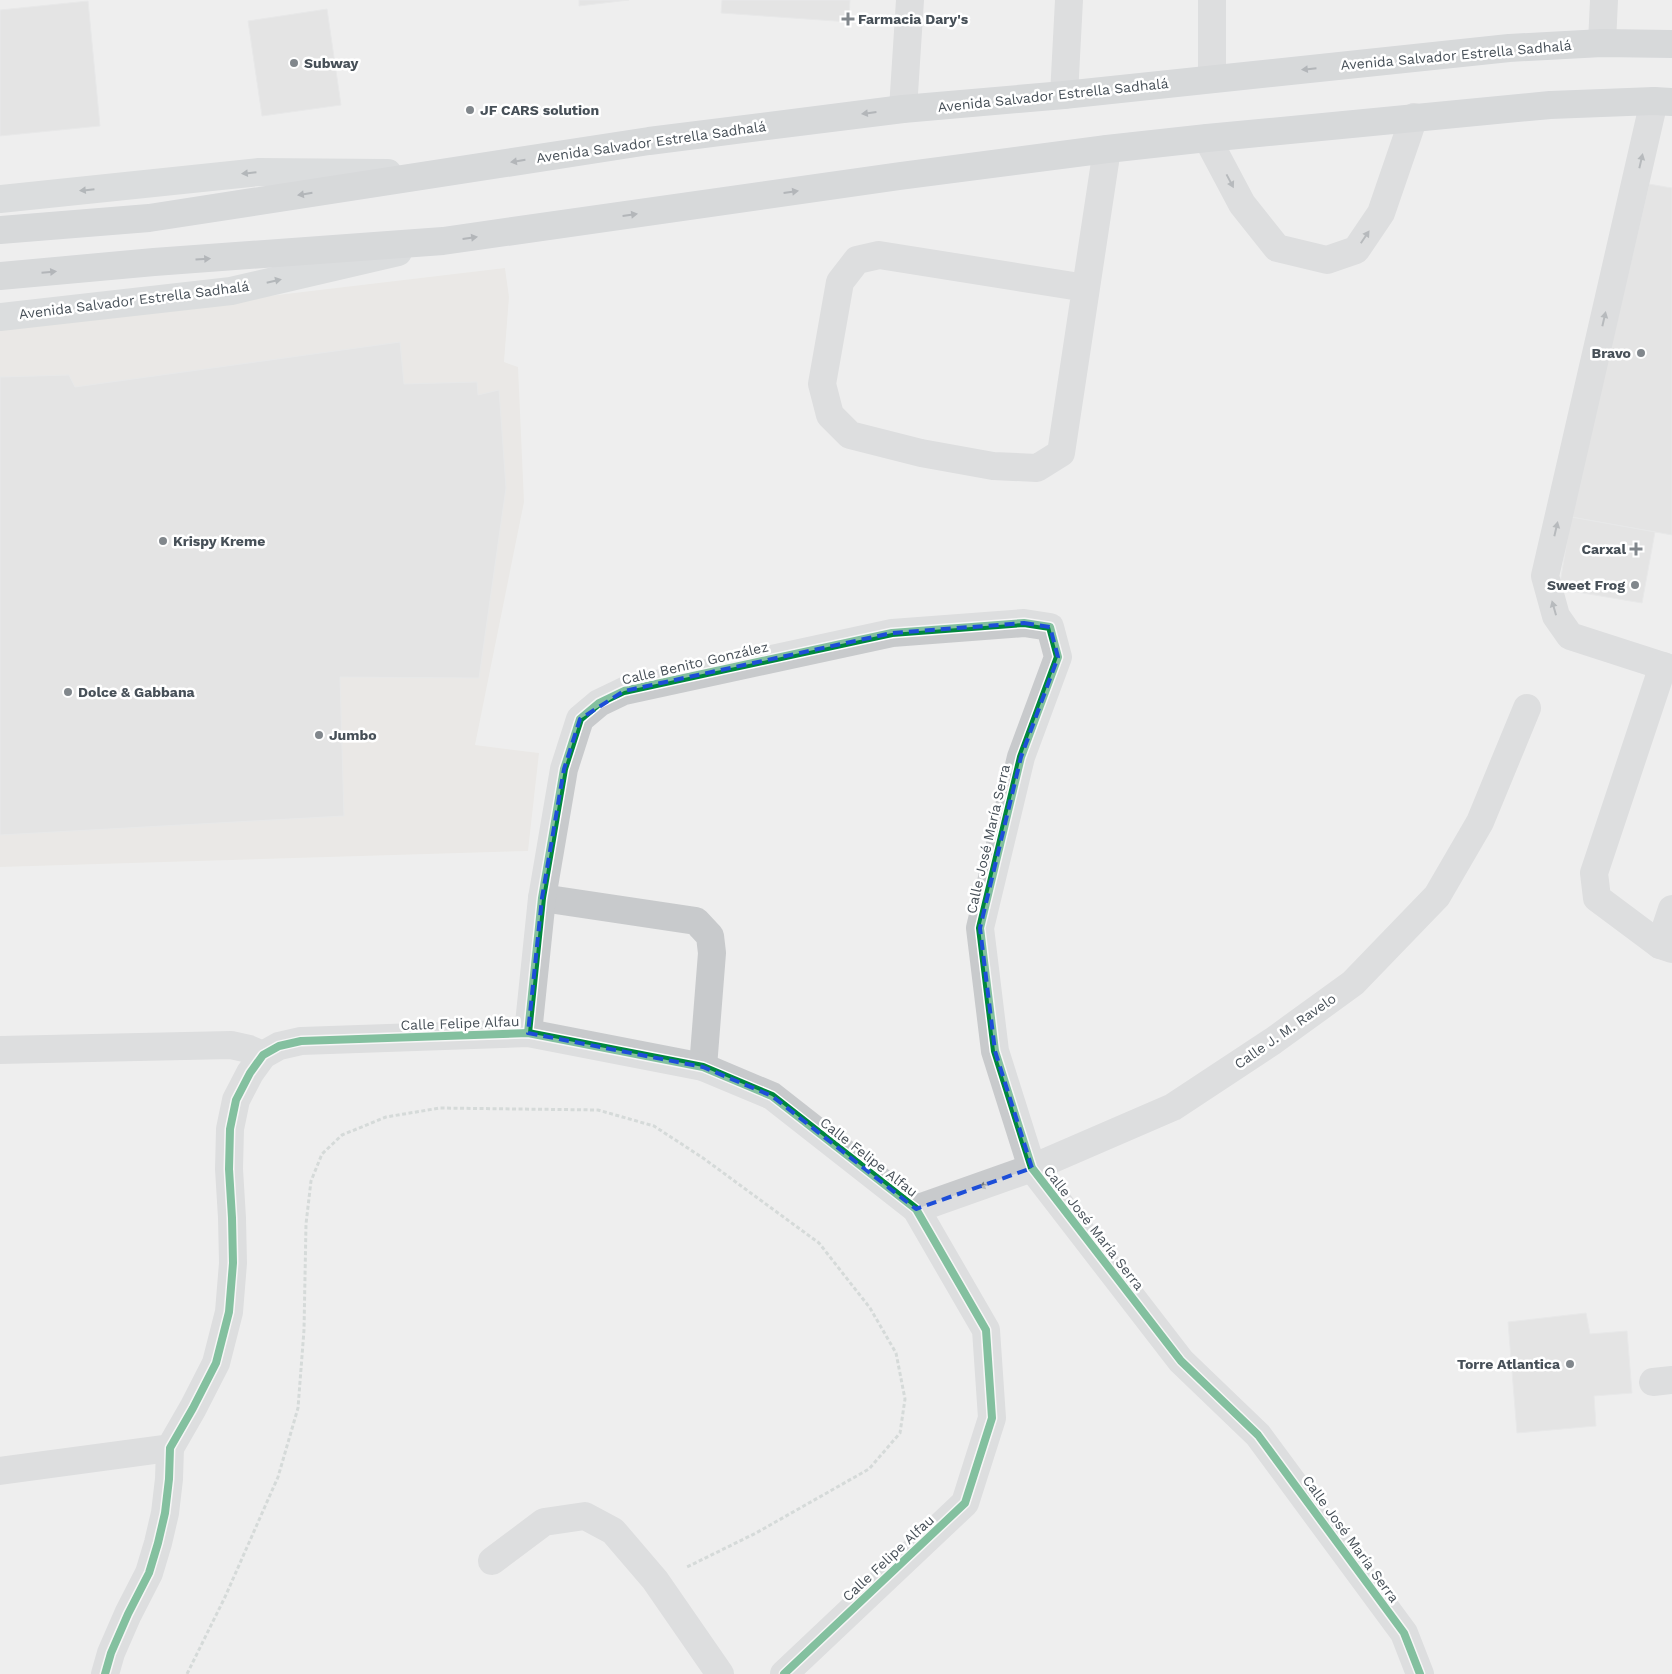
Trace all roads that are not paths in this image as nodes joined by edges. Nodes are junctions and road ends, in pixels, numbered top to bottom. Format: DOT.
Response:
graph roads {
  1 [pos="910,0"];
  2 [pos="1069,0"];
  3 [pos="1212,0"];
  4 [pos="1604,0"];
  5 [pos="1602,43"];
  6 [pos="1672,44"];
  7 [pos="1212,79"];
  8 [pos="1064,95"];
  9 [pos="1663,102"];
  10 [pos="903,109"];
  11 [pos="1414,117"];
  12 [pos="1207,138"];
  13 [pos="1107,149"];
  14 [pos="437,174"];
  15 [pos="0,198"];
  16 [pos="0,230"];
  17 [pos="443,241"];
  18 [pos="0,276"];
  19 [pos="1086,288"];
  20 [pos="0,317"];
  21 [pos="1050,627"];
  22 [pos="1667,668"];
  23 [pos="1527,708"];
  24 [pos="542,898"];
  25 [pos="1672,909"];
  26 [pos="1666,947"];
  27 [pos="528,1032"];
  28 [pos="0,1050"];
  29 [pos="263,1055"];
  30 [pos="703,1067"];
  31 [pos="1032,1168"];
  32 [pos="916,1209"];
  33 [pos="170,1448"];
  34 [pos="0,1471"];
  35 [pos="492,1561"];
  36 [pos="105,1674"];
  37 [pos="720,1674"];
  38 [pos="784,1674"];
  39 [pos="1420,1674"];
  1 -- 10 [label="street"];
  2 -- 8 [label="street"];
  3 -- 7 [label="street"];
  4 -- 5 [label="street"];
  5 -- 6 [label="highway, Avenida Salvador Estrella Sadhalá"];
  5 -- 7 [label="highway, Avenida Salvador Estrella Sadhalá, one-way"];
  7 -- 8 [label="highway, Avenida Salvador Estrella Sadhalá"];
  8 -- 10 [label="highway, Avenida Salvador Estrella Sadhalá"];
  9 -- 11 [label="highway, Avenida Salvador Estrella Sadhalá"];
  22 -- 9 [label="street, one-way"];
  10 -- 14 [label="highway, Avenida Salvador Estrella Sadhalá, one-way"];
  11 -- 12 [label="highway, Avenida Salvador Estrella Sadhalá"];
  12 -- 11 [label="street, one-way"];
  12 -- 13 [label="highway, Avenida Salvador Estrella Sadhalá"];
  17 -- 13 [label="highway, Avenida Salvador Estrella Sadhalá, one-way"];
  13 -- 19 [label="street"];
  14 -- 15 [label="main road, Avenida Salvador Estrella Sadhalá, one-way"];
  14 -- 16 [label="highway, Avenida Salvador Estrella Sadhalá, one-way"];
  18 -- 17 [label="highway, Avenida Salvador Estrella Sadhalá, one-way"];
  20 -- 17 [label="main road, Avenida Salvador Estrella Sadhalá, one-way"];
  19 -- 19 [label="street"];
  21 -- 24 [label="street, Calle Benito González"];
  21 -- 31 [label="street, Calle José María Serra"];
  22 -- 26 [label="street"];
  23 -- 31 [label="street, Calle J. M. Ravelo"];
  24 -- 27 [label="street, Calle Benito González"];
  24 -- 30 [label="street"];
  25 -- 26 [label="street"];
  27 -- 29 [label="street, Calle Felipe Alfau"];
  27 -- 30 [label="street, Calle Felipe Alfau"];
  28 -- 29 [label="street"];
  29 -- 33 [label="street"];
  30 -- 32 [label="street, Calle Felipe Alfau"];
  31 -- 32 [label="street, Calle J. M. Ravelo, one-way"];
  31 -- 39 [label="street, Calle José María Serra"];
  32 -- 38 [label="street, Calle Felipe Alfau"];
  33 -- 34 [label="street"];
  33 -- 36 [label="street"];
  35 -- 37 [label="street"];
}
